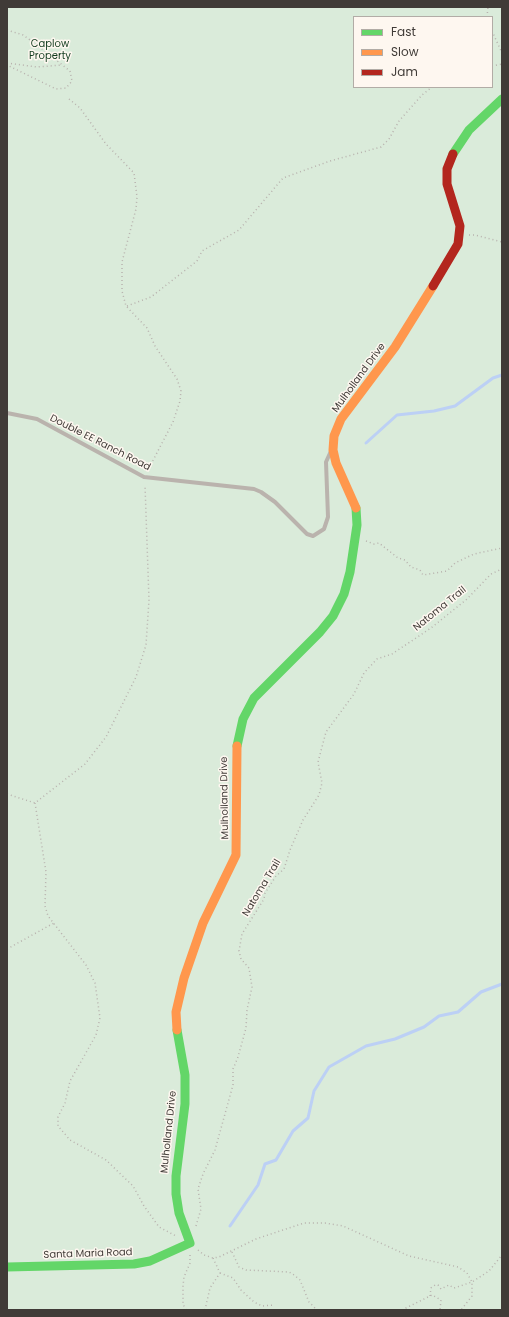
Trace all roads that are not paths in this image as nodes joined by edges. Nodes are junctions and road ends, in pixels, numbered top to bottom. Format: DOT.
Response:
graph roads {
  1 [pos="502,99"];
  2 [pos="7,412"];
  3 [pos="333,450"];
  4 [pos="190,1243"];
  5 [pos="7,1266"];
  1 -- 3 [label="street, Mulholland Drive"];
  2 -- 3 [label="lane, Double EE Ranch Road"];
  3 -- 4 [label="street, Mulholland Drive"];
  4 -- 5 [label="street, Santa Maria Road"];
}
